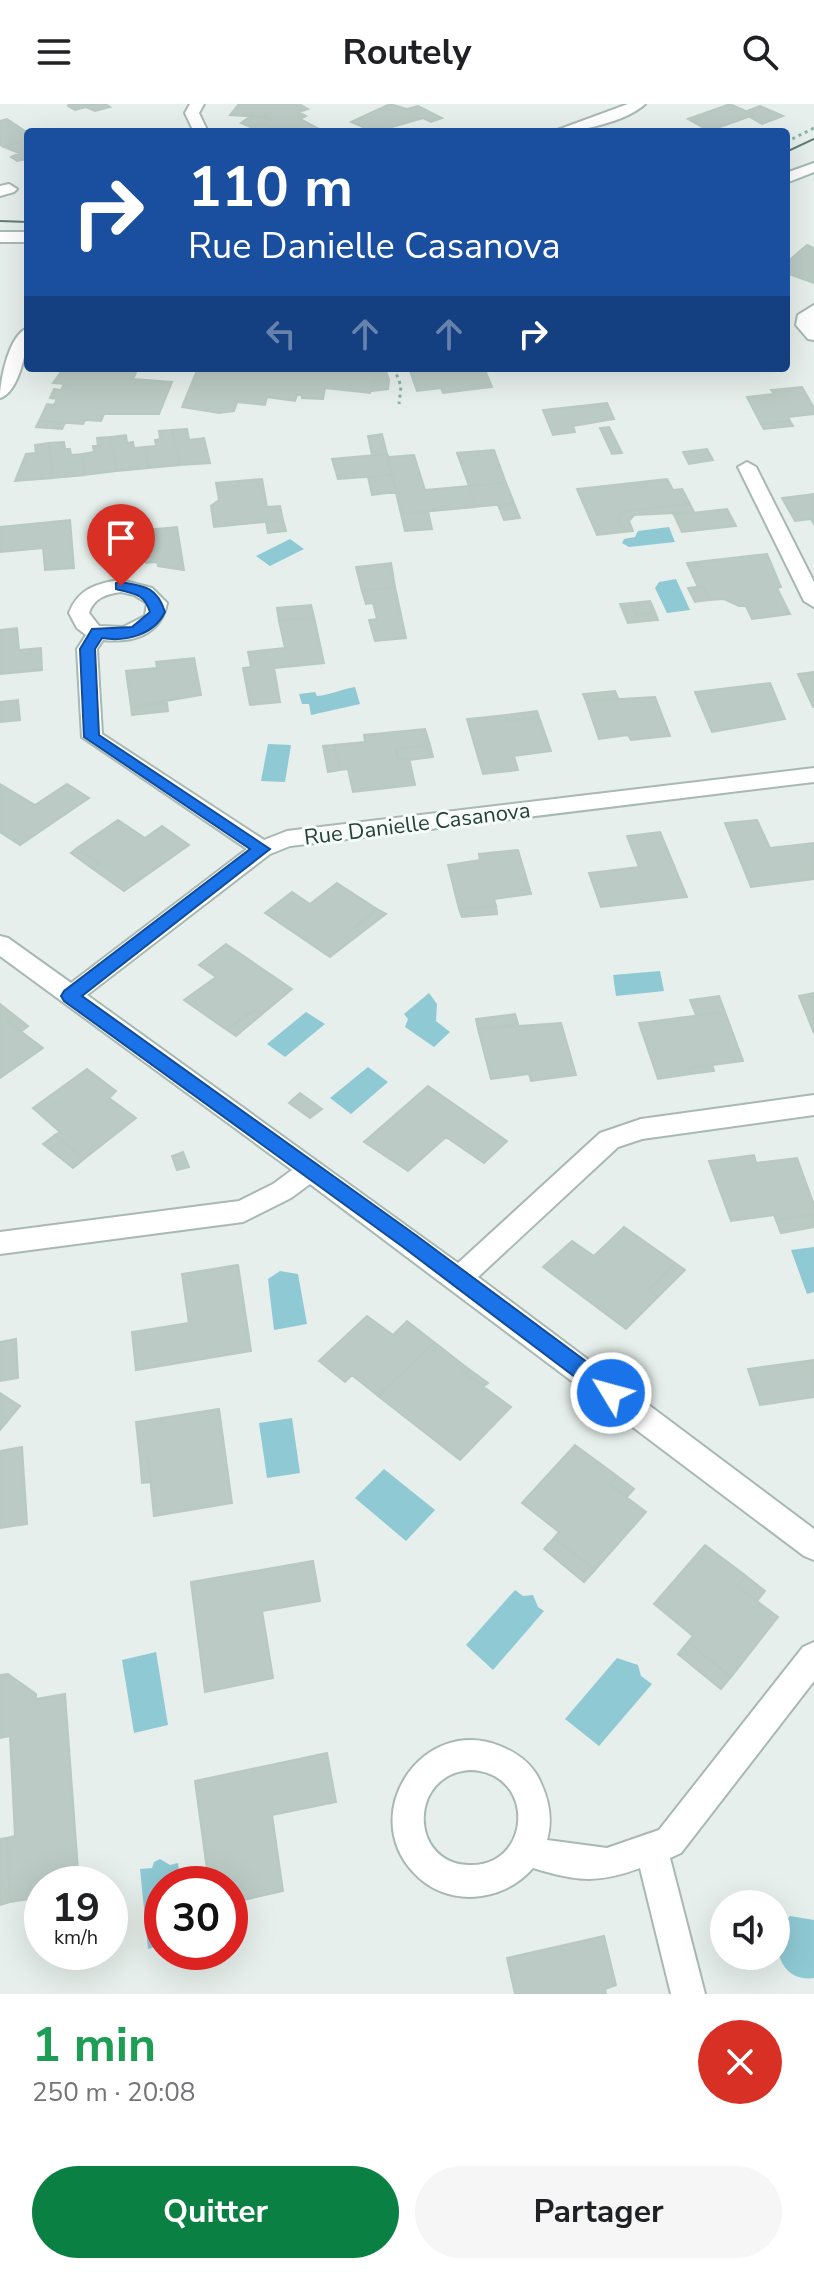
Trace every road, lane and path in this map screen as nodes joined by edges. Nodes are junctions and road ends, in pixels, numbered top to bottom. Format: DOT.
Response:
graph roads {
  1 [pos="197,104"];
  2 [pos="638,104"];
  3 [pos="199,128"];
  4 [pos="572,128"];
  5 [pos="814,128"];
  6 [pos="790,140"];
  7 [pos="814,167"];
  8 [pos="790,176"];
  9 [pos="0,237"];
  10 [pos="24,237"];
  11 [pos="814,310"];
  12 [pos="814,335"];
  13 [pos="24,342"];
  14 [pos="396,372"];
  15 [pos="0,393"];
  16 [pos="399,404"];
  17 [pos="747,467"];
  18 [pos="814,601"];
  19 [pos="98,632"];
  20 [pos="814,775"];
  21 [pos="262,849"];
  22 [pos="0,944"];
  23 [pos="70,996"];
  24 [pos="814,1105"];
  25 [pos="311,1169"];
  26 [pos="0,1243"];
  27 [pos="459,1278"];
  28 [pos="814,1546"];
  29 [pos="814,1657"];
  30 [pos="528,1850"];
  31 [pos="652,1850"];
  32 [pos="688,1994"];
  1 -- 3 [label="street"];
  2 -- 4 [label="street"];
  5 -- 6 [label="path"];
  7 -- 8 [label="street"];
  9 -- 10 [label="street"];
  11 -- 12 [label="street"];
  13 -- 15 [label="street"];
  14 -- 16 [label="path"];
  17 -- 18 [label="street"];
  19 -- 21 [label="street"];
  20 -- 21 [label="street, Rue Danielle Casanova"];
  21 -- 23 [label="street, Rue Danielle Casanova"];
  22 -- 23 [label="street"];
  23 -- 25 [label="street"];
  24 -- 27 [label="street"];
  25 -- 26 [label="street"];
  25 -- 27 [label="street"];
  27 -- 28 [label="street"];
  29 -- 31 [label="street"];
  30 -- 31 [label="street"];
  31 -- 32 [label="street"];
}
